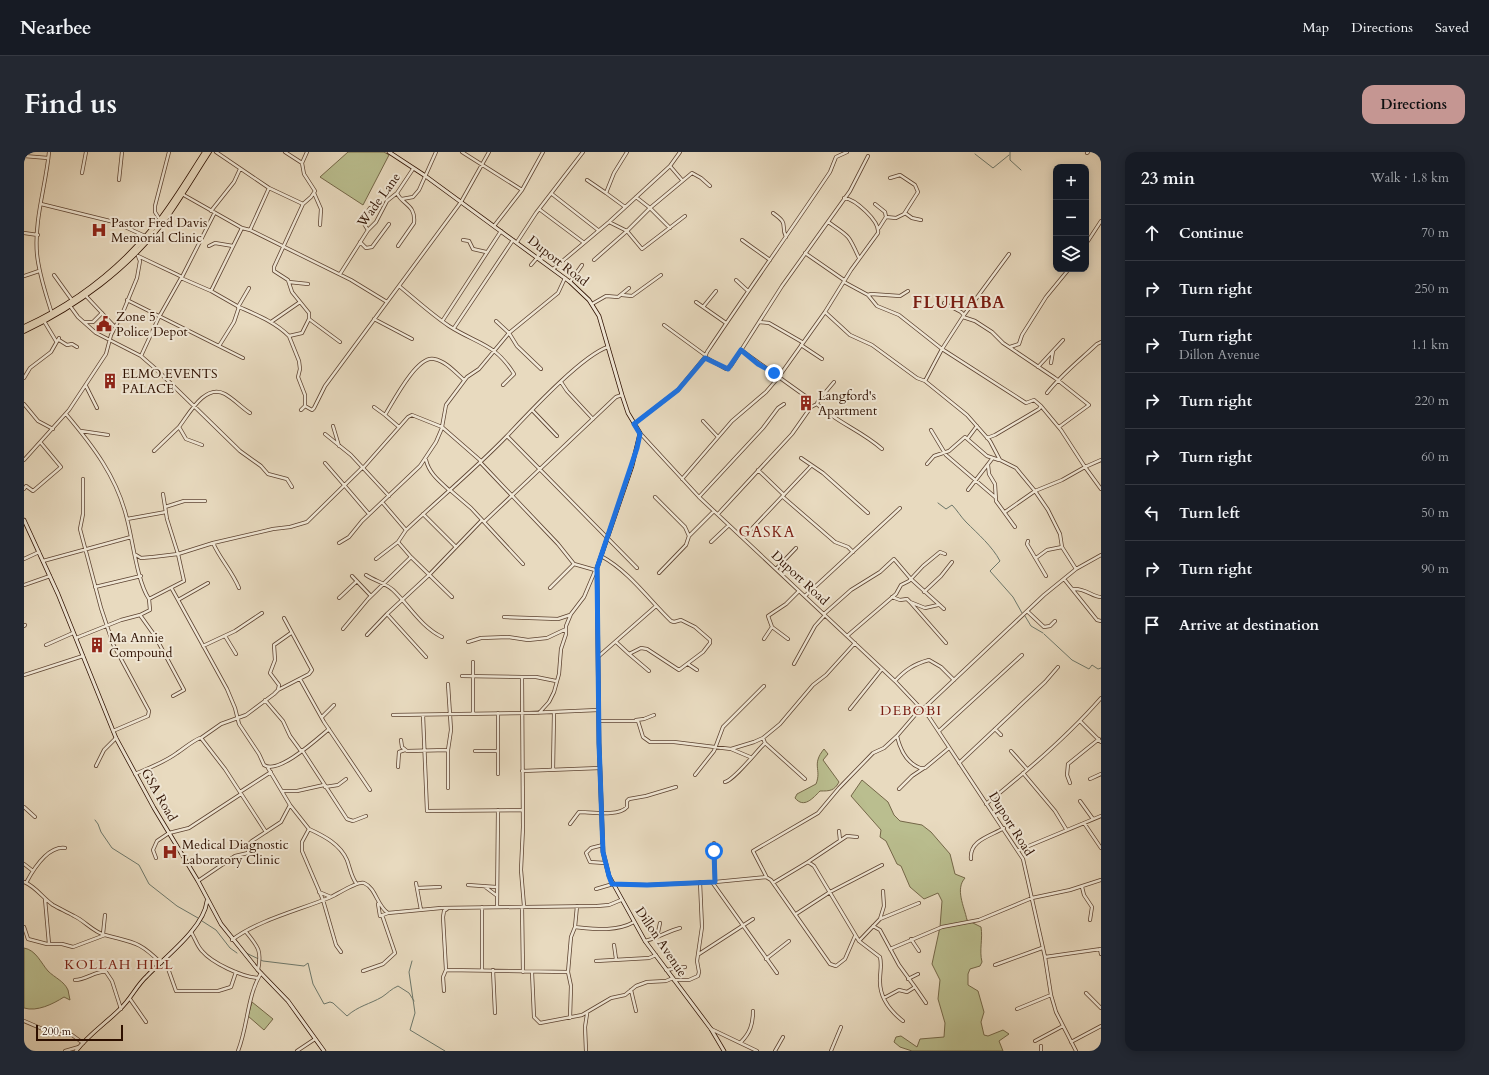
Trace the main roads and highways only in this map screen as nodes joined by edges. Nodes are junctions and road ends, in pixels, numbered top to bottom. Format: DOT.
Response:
graph roads {
  1 [pos="205,152"];
  2 [pos="209,152"];
  3 [pos="52,315"];
  4 [pos="24,327"];
  5 [pos="24,331"];
  1 -- 3 [label="highway"];
  2 -- 3 [label="highway"];
  3 -- 4 [label="highway"];
  3 -- 5 [label="highway"];
}
